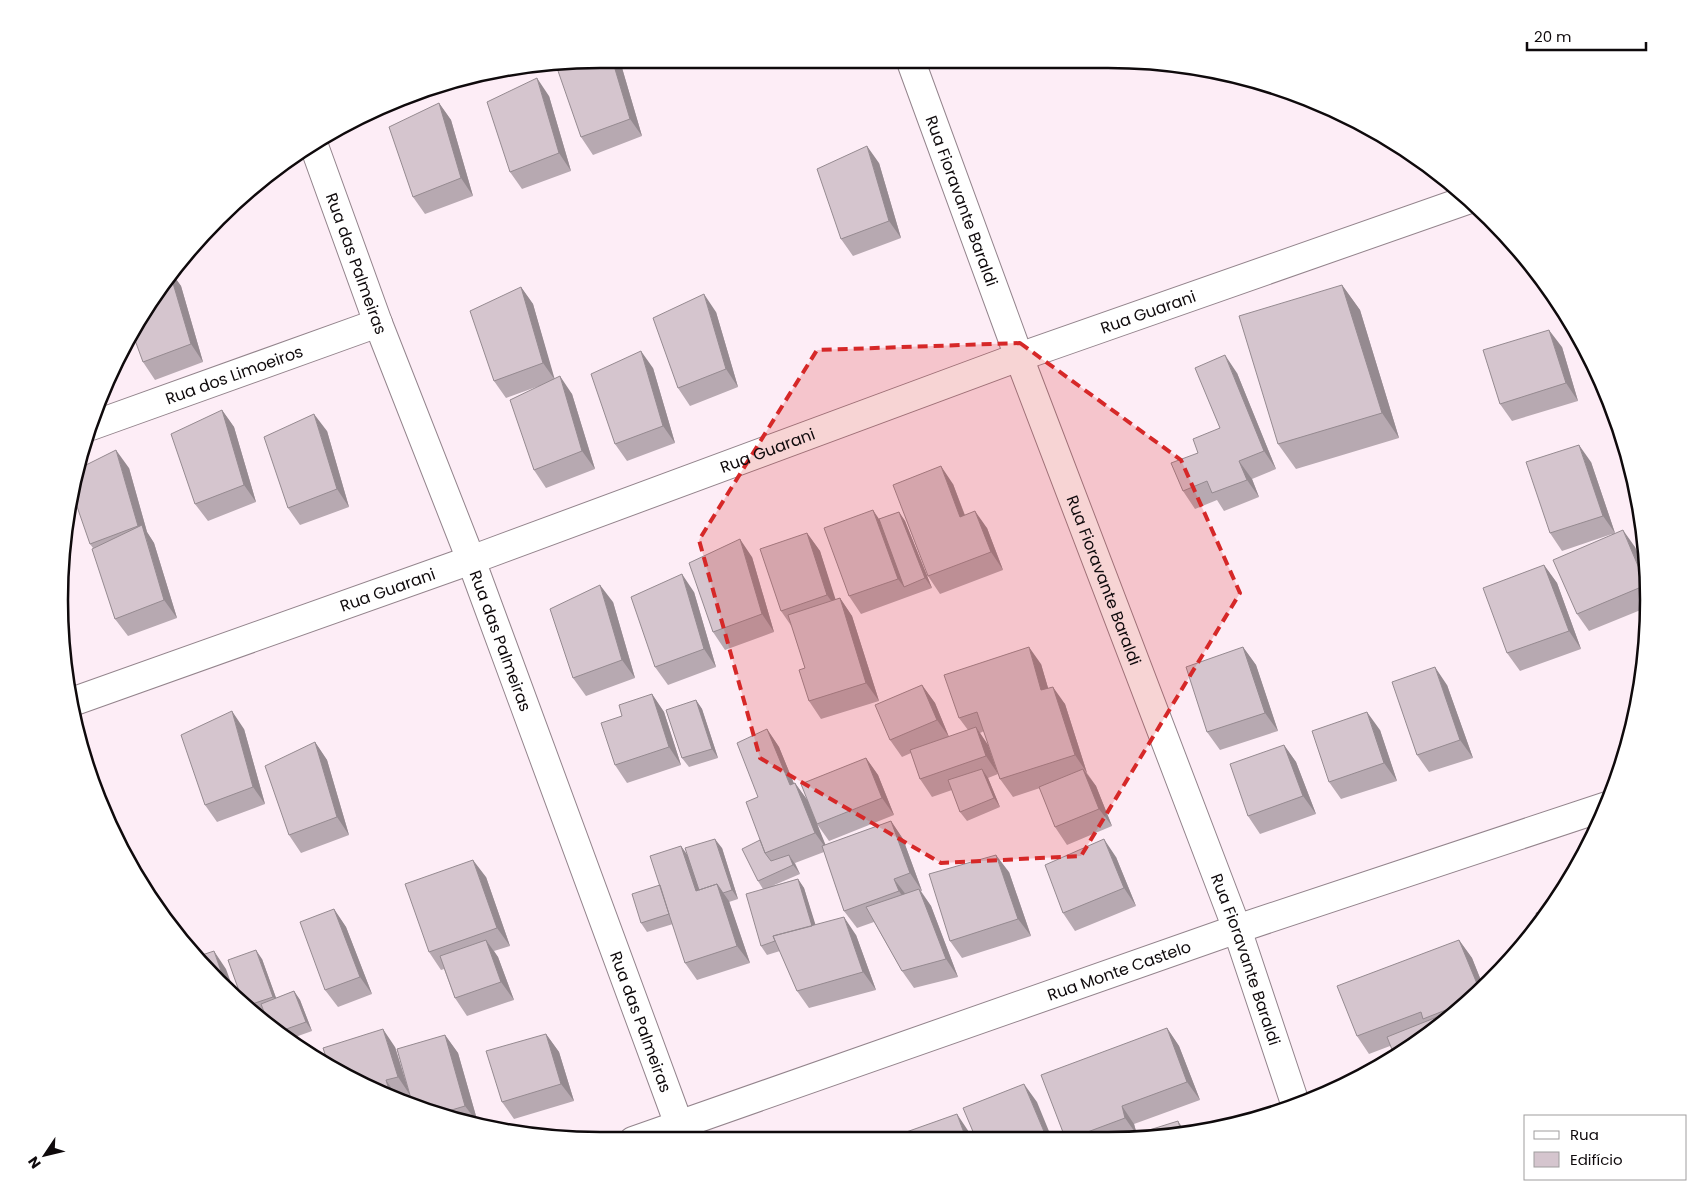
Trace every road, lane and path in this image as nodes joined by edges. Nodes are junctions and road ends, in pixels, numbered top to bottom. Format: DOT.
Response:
graph roads {
  1 [pos="913,68"];
  2 [pos="315,151"];
  3 [pos="1460,202"];
  4 [pos="378,323"];
  5 [pos="1019,357"];
  6 [pos="98,423"];
  7 [pos="471,560"];
  8 [pos="77,700"];
  9 [pos="1597,809"];
  10 [pos="1237,929"];
  11 [pos="1294,1098"];
  12 [pos="682,1132"];
  13 [pos="685,1132"];
  1 -- 5 [label="street, Rua Fioravante Baraldi"];
  2 -- 4 [label="street, Rua das Palmeiras"];
  3 -- 5 [label="street, Rua Guarani"];
  4 -- 6 [label="street, Rua dos Limoeiros"];
  4 -- 7 [label="street, Rua das Palmeiras"];
  5 -- 7 [label="street, Rua Guarani"];
  5 -- 10 [label="street, Rua Fioravante Baraldi"];
  7 -- 8 [label="street, Rua Guarani"];
  7 -- 12 [label="street, Rua das Palmeiras"];
  9 -- 10 [label="street, Rua Monte Castelo"];
  10 -- 11 [label="street, Rua Fioravante Baraldi"];
  10 -- 13 [label="street, Rua Monte Castelo"];
}
